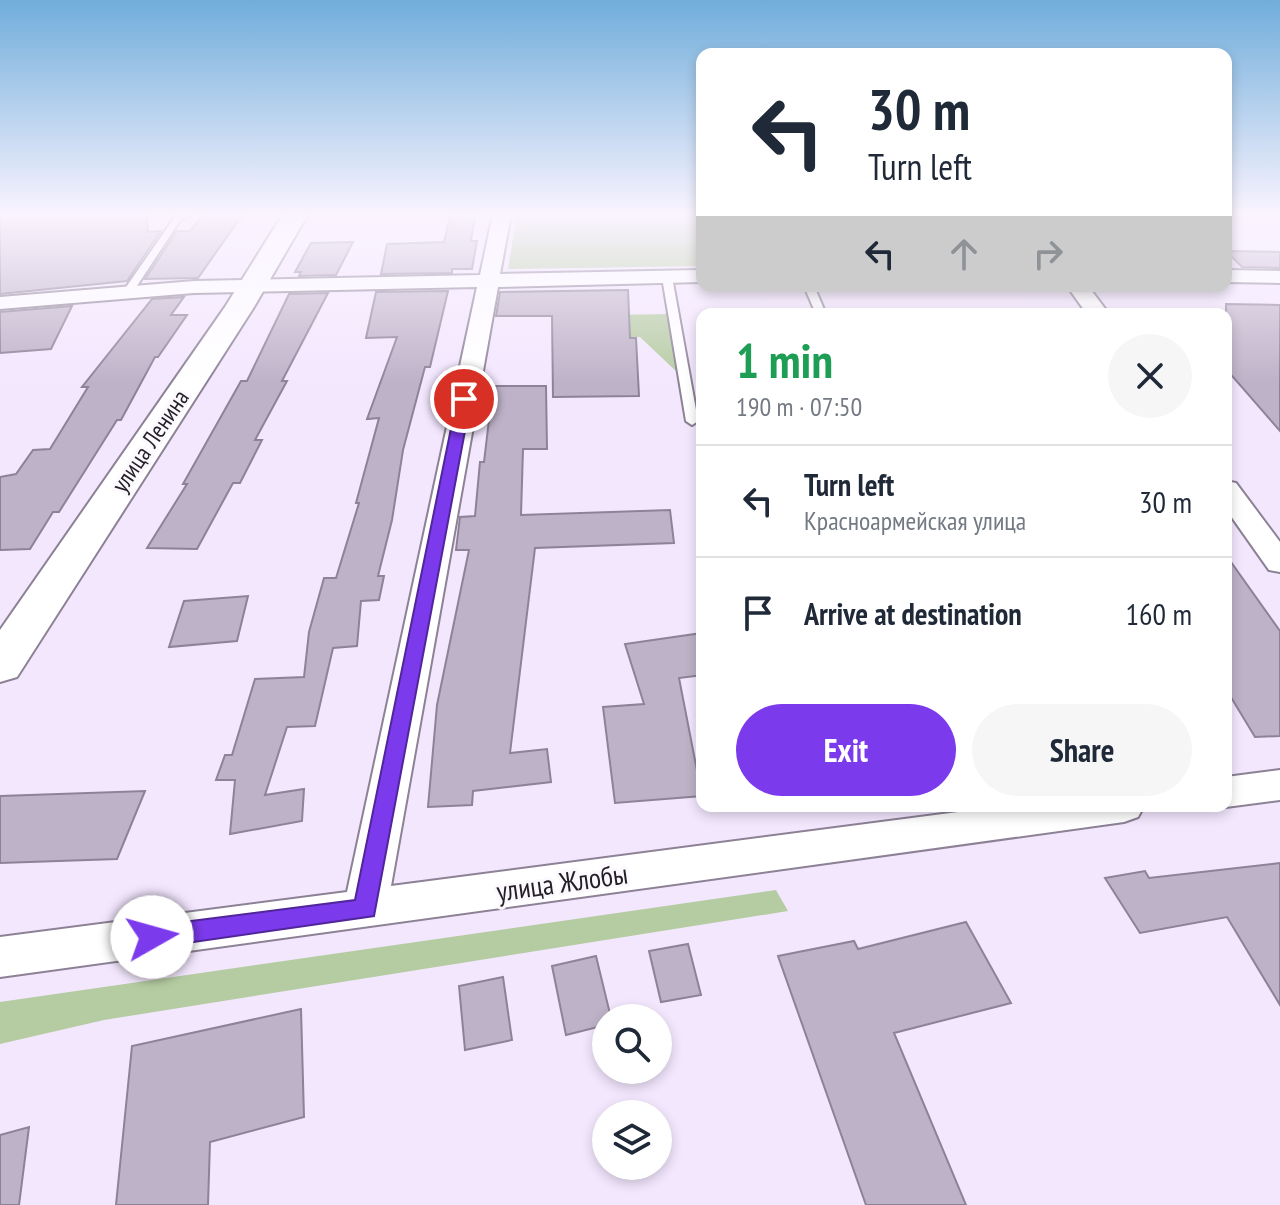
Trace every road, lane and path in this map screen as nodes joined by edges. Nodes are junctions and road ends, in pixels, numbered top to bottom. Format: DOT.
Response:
graph roads {
  1 [pos="142,270"];
  2 [pos="262,270"];
  3 [pos="490,270"];
  4 [pos="696,276"];
  5 [pos="1232,276"];
  6 [pos="667,277"];
  7 [pos="1280,277"];
  8 [pos="488,279"];
  9 [pos="252,287"];
  10 [pos="127,293"];
  11 [pos="0,303"];
  12 [pos="0,314"];
  13 [pos="692,421"];
  14 [pos="1232,497"];
  15 [pos="1280,563"];
  16 [pos="0,666"];
  17 [pos="1280,785"];
  18 [pos="1232,791"];
  19 [pos="1080,812"];
  20 [pos="365,909"];
  21 [pos="0,957"];
  1 -- 10 [label="lane"];
  2 -- 9 [label="street, улица Ленина"];
  3 -- 8 [label="street"];
  4 -- 6 [label="street"];
  5 -- 7 [label="street"];
  6 -- 8 [label="street"];
  6 -- 13 [label="lane"];
  8 -- 9 [label="street"];
  8 -- 20 [label="street"];
  9 -- 10 [label="street"];
  9 -- 12 [label="street"];
  9 -- 16 [label="street, улица Ленина"];
  10 -- 11 [label="street"];
  14 -- 15 [label="street"];
  17 -- 18 [label="street"];
  19 -- 20 [label="street, улица Жлобы"];
  20 -- 21 [label="street, улица Жлобы"];
}
